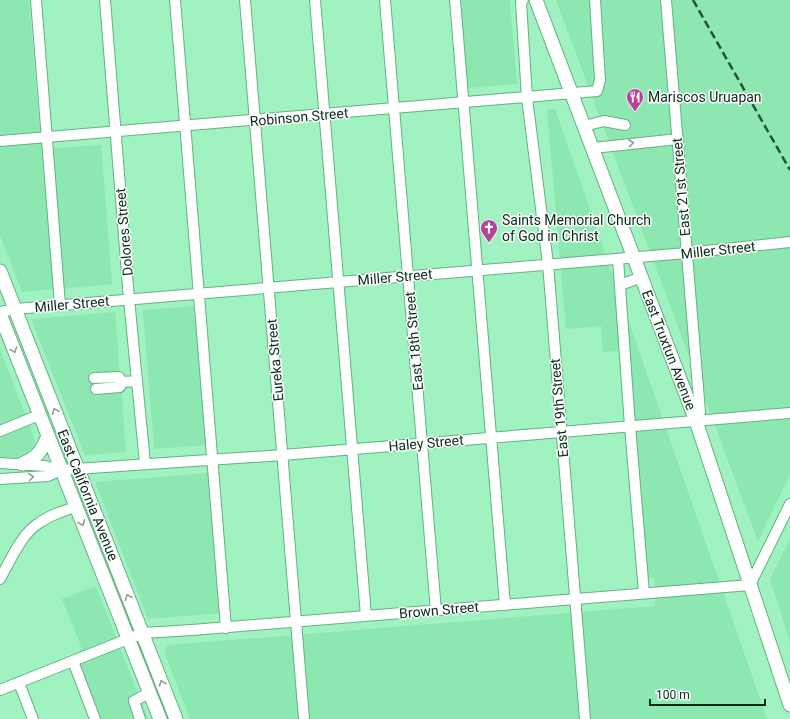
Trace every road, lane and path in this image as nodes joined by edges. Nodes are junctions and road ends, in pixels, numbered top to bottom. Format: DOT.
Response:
graph roads {
  1 [pos="36,0"];
  2 [pos="105,0"];
  3 [pos="175,0"];
  4 [pos="245,0"];
  5 [pos="315,0"];
  6 [pos="386,0"];
  7 [pos="455,0"];
  8 [pos="523,0"];
  9 [pos="536,0"];
  10 [pos="595,0"];
  11 [pos="666,0"];
  12 [pos="572,94"];
  13 [pos="528,98"];
  14 [pos="463,103"];
  15 [pos="394,109"];
  16 [pos="325,114"];
  17 [pos="255,120"];
  18 [pos="624,125"];
  19 [pos="186,126"];
  20 [pos="584,126"];
  21 [pos="116,132"];
  22 [pos="46,137"];
  23 [pos="678,139"];
  24 [pos="0,141"];
  25 [pos="593,148"];
  26 [pos="790,242"];
  27 [pos="687,253"];
  28 [pos="634,257"];
  29 [pos="618,259"];
  30 [pos="548,264"];
  31 [pos="478,270"];
  32 [pos="0,271"];
  33 [pos="408,276"];
  34 [pos="642,277"];
  35 [pos="338,282"];
  36 [pos="620,285"];
  37 [pos="269,287"];
  38 [pos="198,293"];
  39 [pos="129,299"];
  40 [pos="60,305"];
  41 [pos="15,309"];
  42 [pos="0,313"];
  43 [pos="94,378"];
  44 [pos="137,381"];
  45 [pos="122,382"];
  46 [pos="96,389"];
  47 [pos="790,412"];
  48 [pos="39,415"];
  49 [pos="696,421"];
  50 [pos="630,426"];
  51 [pos="0,431"];
  52 [pos="561,432"];
  53 [pos="48,436"];
  54 [pos="491,438"];
  55 [pos="422,443"];
  56 [pos="352,449"];
  57 [pos="282,455"];
  58 [pos="211,459"];
  59 [pos="0,463"];
  60 [pos="145,463"];
  61 [pos="22,464"];
  62 [pos="78,469"];
  63 [pos="61,470"];
  64 [pos="0,479"];
  65 [pos="790,504"];
  66 [pos="76,507"];
  67 [pos="0,579"];
  68 [pos="750,585"];
  69 [pos="644,593"];
  70 [pos="575,599"];
  71 [pos="505,605"];
  72 [pos="436,610"];
  73 [pos="366,616"];
  74 [pos="296,622"];
  75 [pos="226,628"];
  76 [pos="143,633"];
  77 [pos="128,639"];
  78 [pos="73,662"];
  79 [pos="19,683"];
  80 [pos="0,690"];
  81 [pos="149,693"];
  82 [pos="790,703"];
  83 [pos="158,715"];
  84 [pos="140,718"];
  85 [pos="33,719"];
  86 [pos="95,719"];
  87 [pos="176,719"];
  88 [pos="304,719"];
  89 [pos="585,719"];
  1 -- 22 [label="street"];
  2 -- 21 [label="street, Dolores Street"];
  3 -- 19 [label="street"];
  4 -- 17 [label="street, Eureka Street"];
  5 -- 16 [label="street"];
  6 -- 15 [label="street, East 18th Street"];
  7 -- 14 [label="street"];
  8 -- 13 [label="street, East 19th Street"];
  9 -- 12 [label="main road, East Truxtun Avenue"];
  10 -- 12 [label="street, Robinson Street"];
  11 -- 23 [label="street, East 21st Street"];
  12 -- 13 [label="street, Robinson Street"];
  12 -- 20 [label="main road, East Truxtun Avenue"];
  13 -- 14 [label="street, Robinson Street"];
  13 -- 30 [label="street, East 19th Street"];
  14 -- 15 [label="street, Robinson Street"];
  14 -- 31 [label="street"];
  15 -- 16 [label="street, Robinson Street"];
  15 -- 33 [label="street, East 18th Street"];
  16 -- 17 [label="street, Robinson Street"];
  16 -- 35 [label="street"];
  17 -- 19 [label="street, Robinson Street"];
  17 -- 37 [label="street, Eureka Street"];
  18 -- 20 [label="street"];
  19 -- 21 [label="street, Robinson Street"];
  19 -- 38 [label="street"];
  20 -- 25 [label="main road, East Truxtun Avenue"];
  21 -- 22 [label="street, Robinson Street"];
  21 -- 39 [label="street, Dolores Street"];
  22 -- 24 [label="street, Robinson Street"];
  22 -- 40 [label="street"];
  25 -- 23 [label="street, one-way"];
  23 -- 27 [label="street, East 21st Street"];
  25 -- 28 [label="main road, East Truxtun Avenue"];
  26 -- 27 [label="street, Miller Street"];
  27 -- 28 [label="street, Miller Street"];
  27 -- 49 [label="street, East 21st Street"];
  28 -- 29 [label="street, Miller Street"];
  28 -- 34 [label="main road, East Truxtun Avenue"];
  29 -- 30 [label="street, Miller Street"];
  29 -- 36 [label="street"];
  30 -- 31 [label="street, Miller Street"];
  30 -- 52 [label="street, East 19th Street"];
  31 -- 33 [label="street, Miller Street"];
  31 -- 54 [label="street"];
  32 -- 41 [label="main road, East California Avenue"];
  33 -- 35 [label="street, Miller Street"];
  33 -- 55 [label="street, East 18th Street"];
  34 -- 36 [label="street"];
  34 -- 49 [label="main road, East Truxtun Avenue"];
  35 -- 37 [label="street, Miller Street"];
  35 -- 56 [label="street"];
  36 -- 50 [label="street"];
  37 -- 38 [label="street, Miller Street"];
  37 -- 57 [label="street, Eureka Street"];
  38 -- 39 [label="street, Miller Street"];
  38 -- 58 [label="street"];
  39 -- 40 [label="street, Miller Street"];
  39 -- 44 [label="street, Dolores Street"];
  40 -- 41 [label="street, Miller Street"];
  41 -- 42 [label="street, Miller Street"];
  62 -- 41 [label="main road, East California Avenue, one-way"];
  42 -- 48 [label="main road, East California Avenue, one-way"];
  43 -- 45 [label="street"];
  44 -- 45 [label="street"];
  44 -- 60 [label="street, Dolores Street"];
  45 -- 46 [label="street"];
  47 -- 49 [label="street, Haley Street"];
  48 -- 51 [label="street"];
  48 -- 53 [label="main road, East California Avenue"];
  49 -- 50 [label="street, Haley Street"];
  49 -- 68 [label="main road, East Truxtun Avenue"];
  50 -- 52 [label="street, Haley Street"];
  50 -- 69 [label="street"];
  52 -- 54 [label="street, Haley Street"];
  52 -- 70 [label="street, East 19th Street"];
  53 -- 61 [label="main road"];
  53 -- 63 [label="main road, East California Avenue"];
  54 -- 55 [label="street, Haley Street"];
  54 -- 71 [label="street"];
  55 -- 56 [label="street, Haley Street"];
  55 -- 72 [label="street, East 18th Street"];
  56 -- 57 [label="street, Haley Street"];
  56 -- 73 [label="street"];
  57 -- 58 [label="street, Haley Street"];
  57 -- 74 [label="street, Eureka Street"];
  58 -- 60 [label="street, Haley Street"];
  58 -- 75 [label="street"];
  59 -- 61 [label="street"];
  60 -- 62 [label="street, Haley Street"];
  61 -- 63 [label="street"];
  62 -- 63 [label="street, Haley Street"];
  76 -- 62 [label="main road, East California Avenue, one-way"];
  64 -- 63 [label="street, one-way"];
  63 -- 66 [label="main road, East California Avenue"];
  65 -- 68 [label="street"];
  66 -- 67 [label="street"];
  66 -- 77 [label="main road, East California Avenue, one-way"];
  68 -- 69 [label="street, Brown Street"];
  68 -- 82 [label="main road, East Truxtun Avenue"];
  69 -- 70 [label="street, Brown Street"];
  70 -- 71 [label="street, Brown Street"];
  70 -- 89 [label="street, East 19th Street"];
  71 -- 72 [label="street, Brown Street"];
  72 -- 73 [label="street, Brown Street"];
  73 -- 74 [label="street, Brown Street"];
  74 -- 75 [label="street, Brown Street"];
  74 -- 88 [label="street, Eureka Street"];
  75 -- 76 [label="street, Brown Street"];
  76 -- 77 [label="street, Brown Street"];
  87 -- 76 [label="main road, East California Avenue, one-way"];
  77 -- 78 [label="street, Brown Street"];
  77 -- 81 [label="main road, East California Avenue"];
  78 -- 79 [label="street, Brown Street"];
  78 -- 86 [label="street"];
  79 -- 80 [label="street, Brown Street"];
  79 -- 85 [label="street"];
  81 -- 83 [label="main road, East California Avenue"];
  81 -- 84 [label="street"];
  83 -- 84 [label="street"];
}
